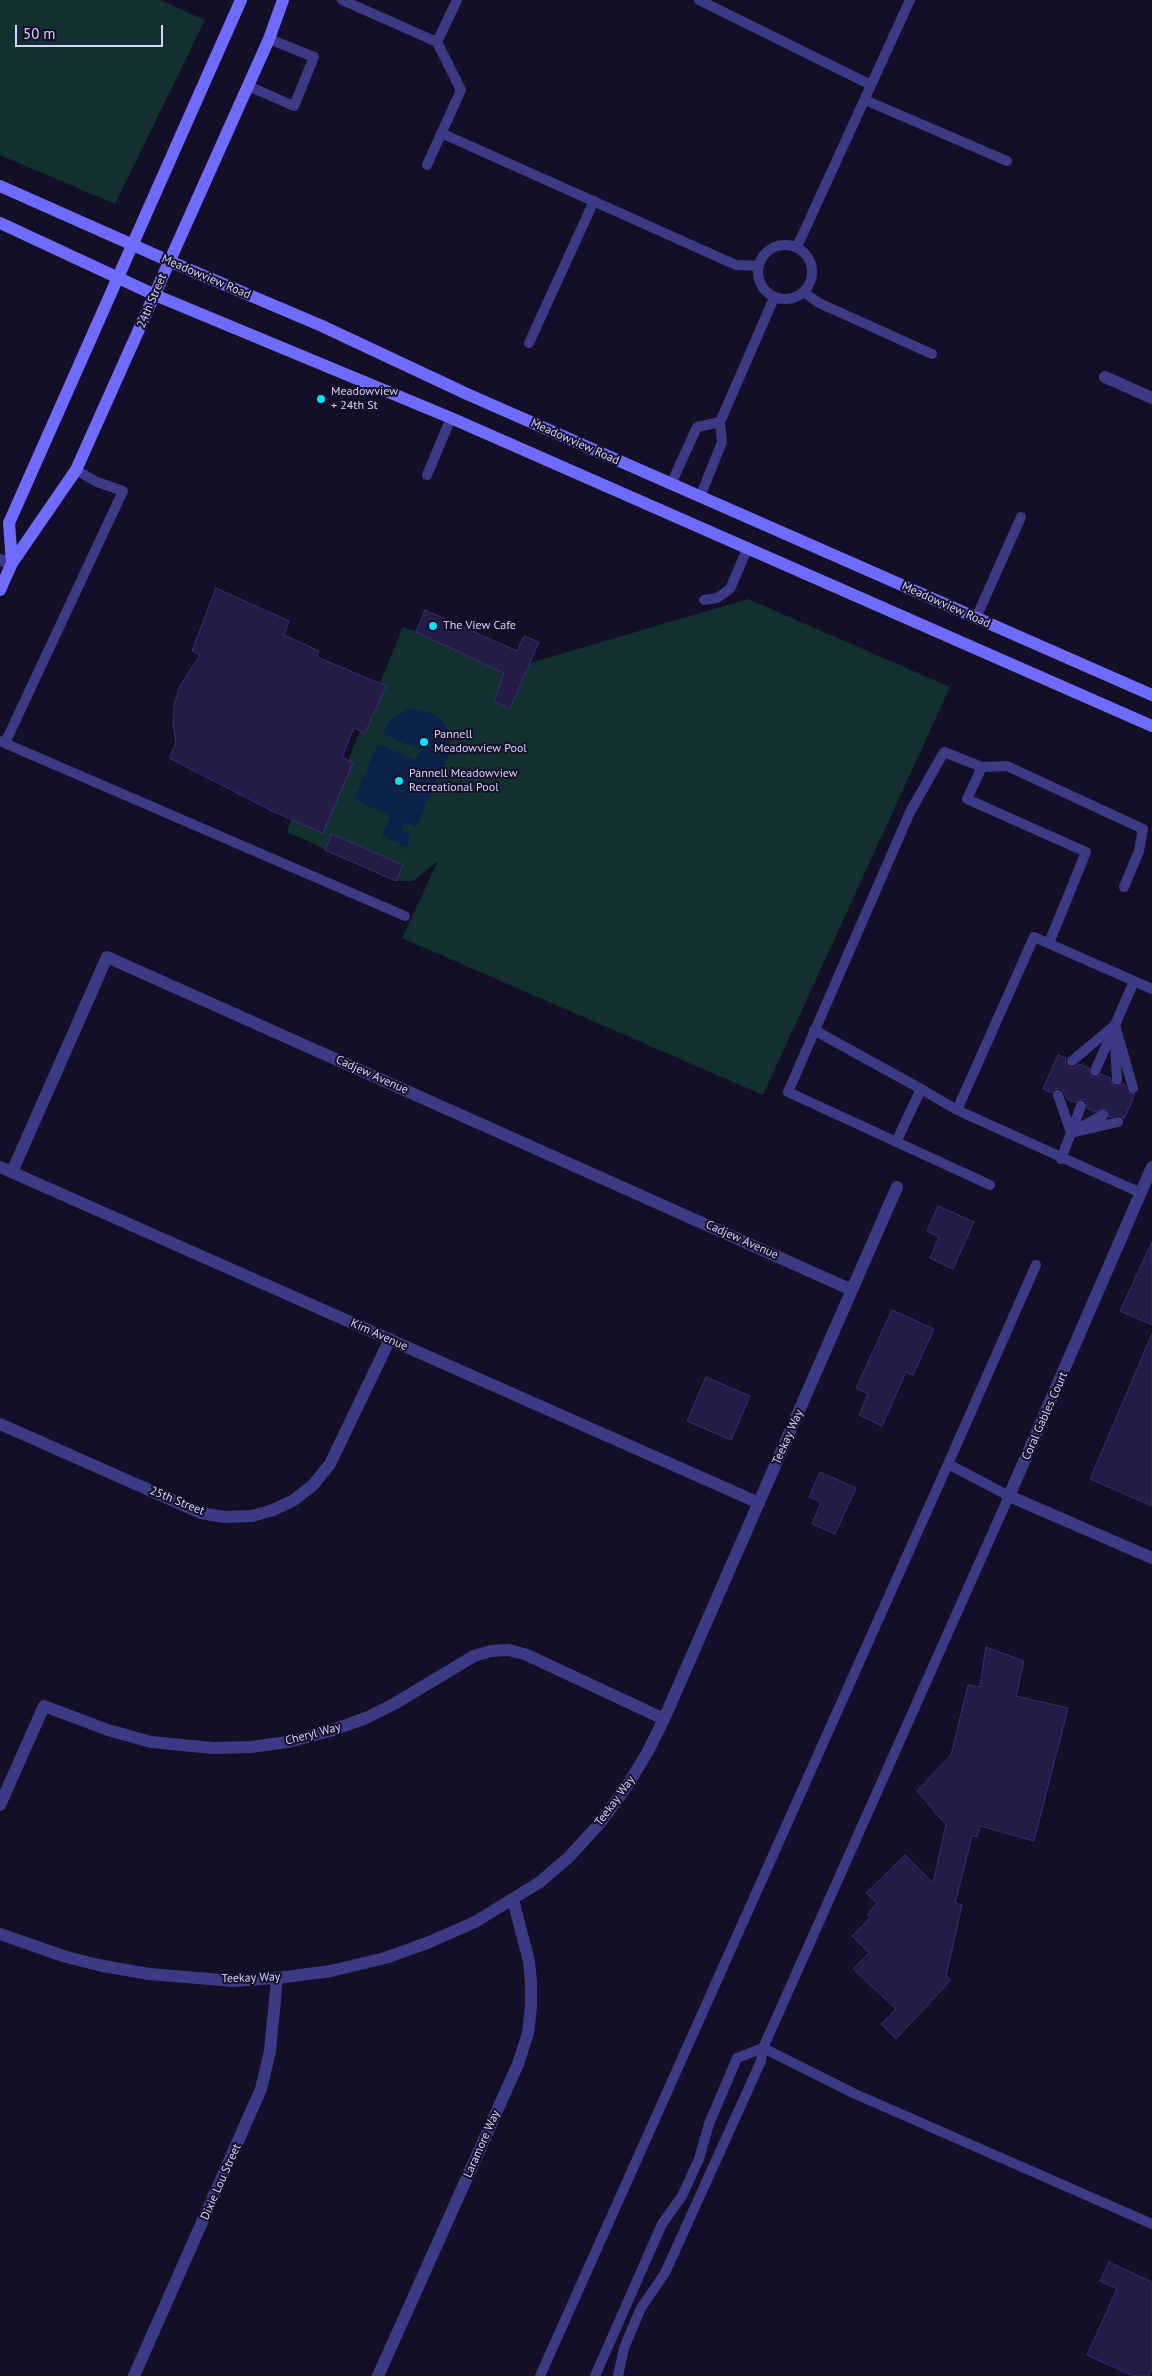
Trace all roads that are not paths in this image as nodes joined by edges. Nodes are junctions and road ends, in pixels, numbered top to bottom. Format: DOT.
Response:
graph roads {
  1 [pos="240,0"];
  2 [pos="283,0"];
  3 [pos="342,0"];
  4 [pos="457,0"];
  5 [pos="699,0"];
  6 [pos="910,0"];
  7 [pos="270,39"];
  8 [pos="437,42"];
  9 [pos="871,85"];
  10 [pos="248,86"];
  11 [pos="865,100"];
  12 [pos="441,133"];
  13 [pos="1007,161"];
  14 [pos="427,165"];
  15 [pos="0,186"];
  16 [pos="594,201"];
  17 [pos="0,224"];
  18 [pos="132,245"];
  19 [pos="797,247"];
  20 [pos="169,261"];
  21 [pos="759,266"];
  22 [pos="118,278"];
  23 [pos="804,292"];
  24 [pos="155,296"];
  25 [pos="774,298"];
  26 [pos="529,343"];
  27 [pos="932,354"];
  28 [pos="1105,377"];
  29 [pos="1152,398"];
  30 [pos="451,418"];
  31 [pos="720,422"];
  32 [pos="76,470"];
  33 [pos="426,475"];
  34 [pos="671,484"];
  35 [pos="700,497"];
  36 [pos="1021,516"];
  37 [pos="748,547"];
  38 [pos="6,562"];
  39 [pos="0,590"];
  40 [pos="704,600"];
  41 [pos="976,618"];
  42 [pos="1152,695"];
  43 [pos="1152,726"];
  44 [pos="3,742"];
  45 [pos="982,767"];
  46 [pos="1124,887"];
  47 [pos="405,916"];
  48 [pos="1049,943"];
  49 [pos="1134,981"];
  50 [pos="1152,989"];
  51 [pos="1115,1025"];
  52 [pos="814,1030"];
  53 [pos="1072,1061"];
  54 [pos="1096,1071"];
  55 [pos="1117,1080"];
  56 [pos="1133,1088"];
  57 [pos="921,1089"];
  58 [pos="1058,1095"];
  59 [pos="1081,1106"];
  60 [pos="957,1110"];
  61 [pos="1103,1115"];
  62 [pos="1118,1122"];
  63 [pos="1071,1133"];
  64 [pos="896,1142"];
  65 [pos="1061,1159"];
  66 [pos="1152,1168"];
  67 [pos="6,1170"];
  68 [pos="990,1185"];
  69 [pos="896,1187"];
  70 [pos="1146,1196"];
  71 [pos="1036,1265"];
  72 [pos="852,1290"];
  73 [pos="390,1339"];
  74 [pos="0,1424"];
  75 [pos="948,1464"];
  76 [pos="1009,1496"];
  77 [pos="759,1503"];
  78 [pos="1152,1558"];
  79 [pos="664,1719"];
  80 [pos="0,1805"];
  81 [pos="513,1900"];
  82 [pos="0,1934"];
  83 [pos="277,1978"];
  84 [pos="763,2048"];
  85 [pos="1152,2224"];
  86 [pos="134,2376"];
  87 [pos="378,2376"];
  88 [pos="540,2376"];
  89 [pos="596,2376"];
  90 [pos="618,2376"];
  1 -- 18 [label="main road, 24th Street"];
  2 -- 7 [label="main road, 24th Street"];
  3 -- 8 [label="lane"];
  4 -- 8 [label="lane"];
  5 -- 9 [label="lane"];
  6 -- 9 [label="lane"];
  7 -- 10 [label="main road, 24th Street"];
  7 -- 10 [label="lane"];
  8 -- 12 [label="lane"];
  9 -- 11 [label="lane"];
  10 -- 20 [label="main road, 24th Street"];
  11 -- 13 [label="lane"];
  11 -- 19 [label="lane"];
  12 -- 14 [label="lane"];
  12 -- 16 [label="lane"];
  15 -- 18 [label="main road, Meadowview Road"];
  16 -- 21 [label="lane"];
  16 -- 26 [label="lane"];
  17 -- 22 [label="main road"];
  18 -- 20 [label="main road, Meadowview Road"];
  18 -- 22 [label="main road, 24th Street"];
  19 -- 21 [label="lane"];
  19 -- 23 [label="lane"];
  20 -- 24 [label="main road, 24th Street"];
  20 -- 34 [label="main road, Meadowview Road"];
  21 -- 25 [label="lane"];
  22 -- 24 [label="main road"];
  22 -- 38 [label="main road, 24th Street"];
  23 -- 25 [label="lane"];
  23 -- 27 [label="lane"];
  24 -- 30 [label="main road"];
  24 -- 32 [label="main road, 24th Street"];
  25 -- 31 [label="lane"];
  28 -- 29 [label="street"];
  30 -- 33 [label="lane"];
  30 -- 37 [label="main road"];
  31 -- 34 [label="lane"];
  31 -- 35 [label="lane"];
  32 -- 38 [label="main road, 24th Street"];
  32 -- 44 [label="lane"];
  34 -- 35 [label="main road, Meadowview Road"];
  35 -- 41 [label="main road, Meadowview Road"];
  36 -- 41 [label="lane"];
  37 -- 40 [label="lane"];
  37 -- 43 [label="main road"];
  38 -- 39 [label="main road, 24th Street"];
  41 -- 42 [label="main road, Meadowview Road"];
  44 -- 47 [label="lane"];
  45 -- 46 [label="lane"];
  45 -- 48 [label="lane"];
  45 -- 52 [label="lane"];
  48 -- 49 [label="lane"];
  48 -- 60 [label="lane"];
  49 -- 50 [label="lane"];
  49 -- 51 [label="lane"];
  51 -- 53 [label="lane"];
  51 -- 54 [label="lane"];
  51 -- 55 [label="lane"];
  51 -- 56 [label="lane"];
  52 -- 57 [label="lane"];
  52 -- 64 [label="lane"];
  57 -- 60 [label="lane"];
  57 -- 64 [label="lane"];
  58 -- 63 [label="lane"];
  59 -- 63 [label="lane"];
  60 -- 65 [label="lane"];
  61 -- 63 [label="lane"];
  62 -- 63 [label="lane"];
  63 -- 65 [label="lane"];
  64 -- 68 [label="lane"];
  65 -- 70 [label="lane"];
  66 -- 70 [label="street, Coral Gables Court"];
  67 -- 72 [label="street, Cadjew Avenue"];
  67 -- 73 [label="street, Kim Avenue"];
  69 -- 72 [label="street, Teekay Way"];
  70 -- 76 [label="street, Coral Gables Court"];
  71 -- 75 [label="lane"];
  72 -- 77 [label="street, Teekay Way"];
  73 -- 74 [label="street, 25th Street"];
  73 -- 77 [label="street, Kim Avenue"];
  75 -- 76 [label="lane"];
  75 -- 88 [label="lane"];
  76 -- 78 [label="street"];
  76 -- 84 [label="lane"];
  77 -- 79 [label="street, Teekay Way"];
  79 -- 80 [label="street, Cheryl Way"];
  79 -- 81 [label="street, Teekay Way"];
  81 -- 83 [label="street, Teekay Way"];
  81 -- 87 [label="street, Laramore Way"];
  82 -- 83 [label="street, Teekay Way"];
  83 -- 86 [label="street, Dixie Lou Street"];
  84 -- 85 [label="lane"];
  84 -- 89 [label="lane"];
  84 -- 90 [label="lane"];
}
